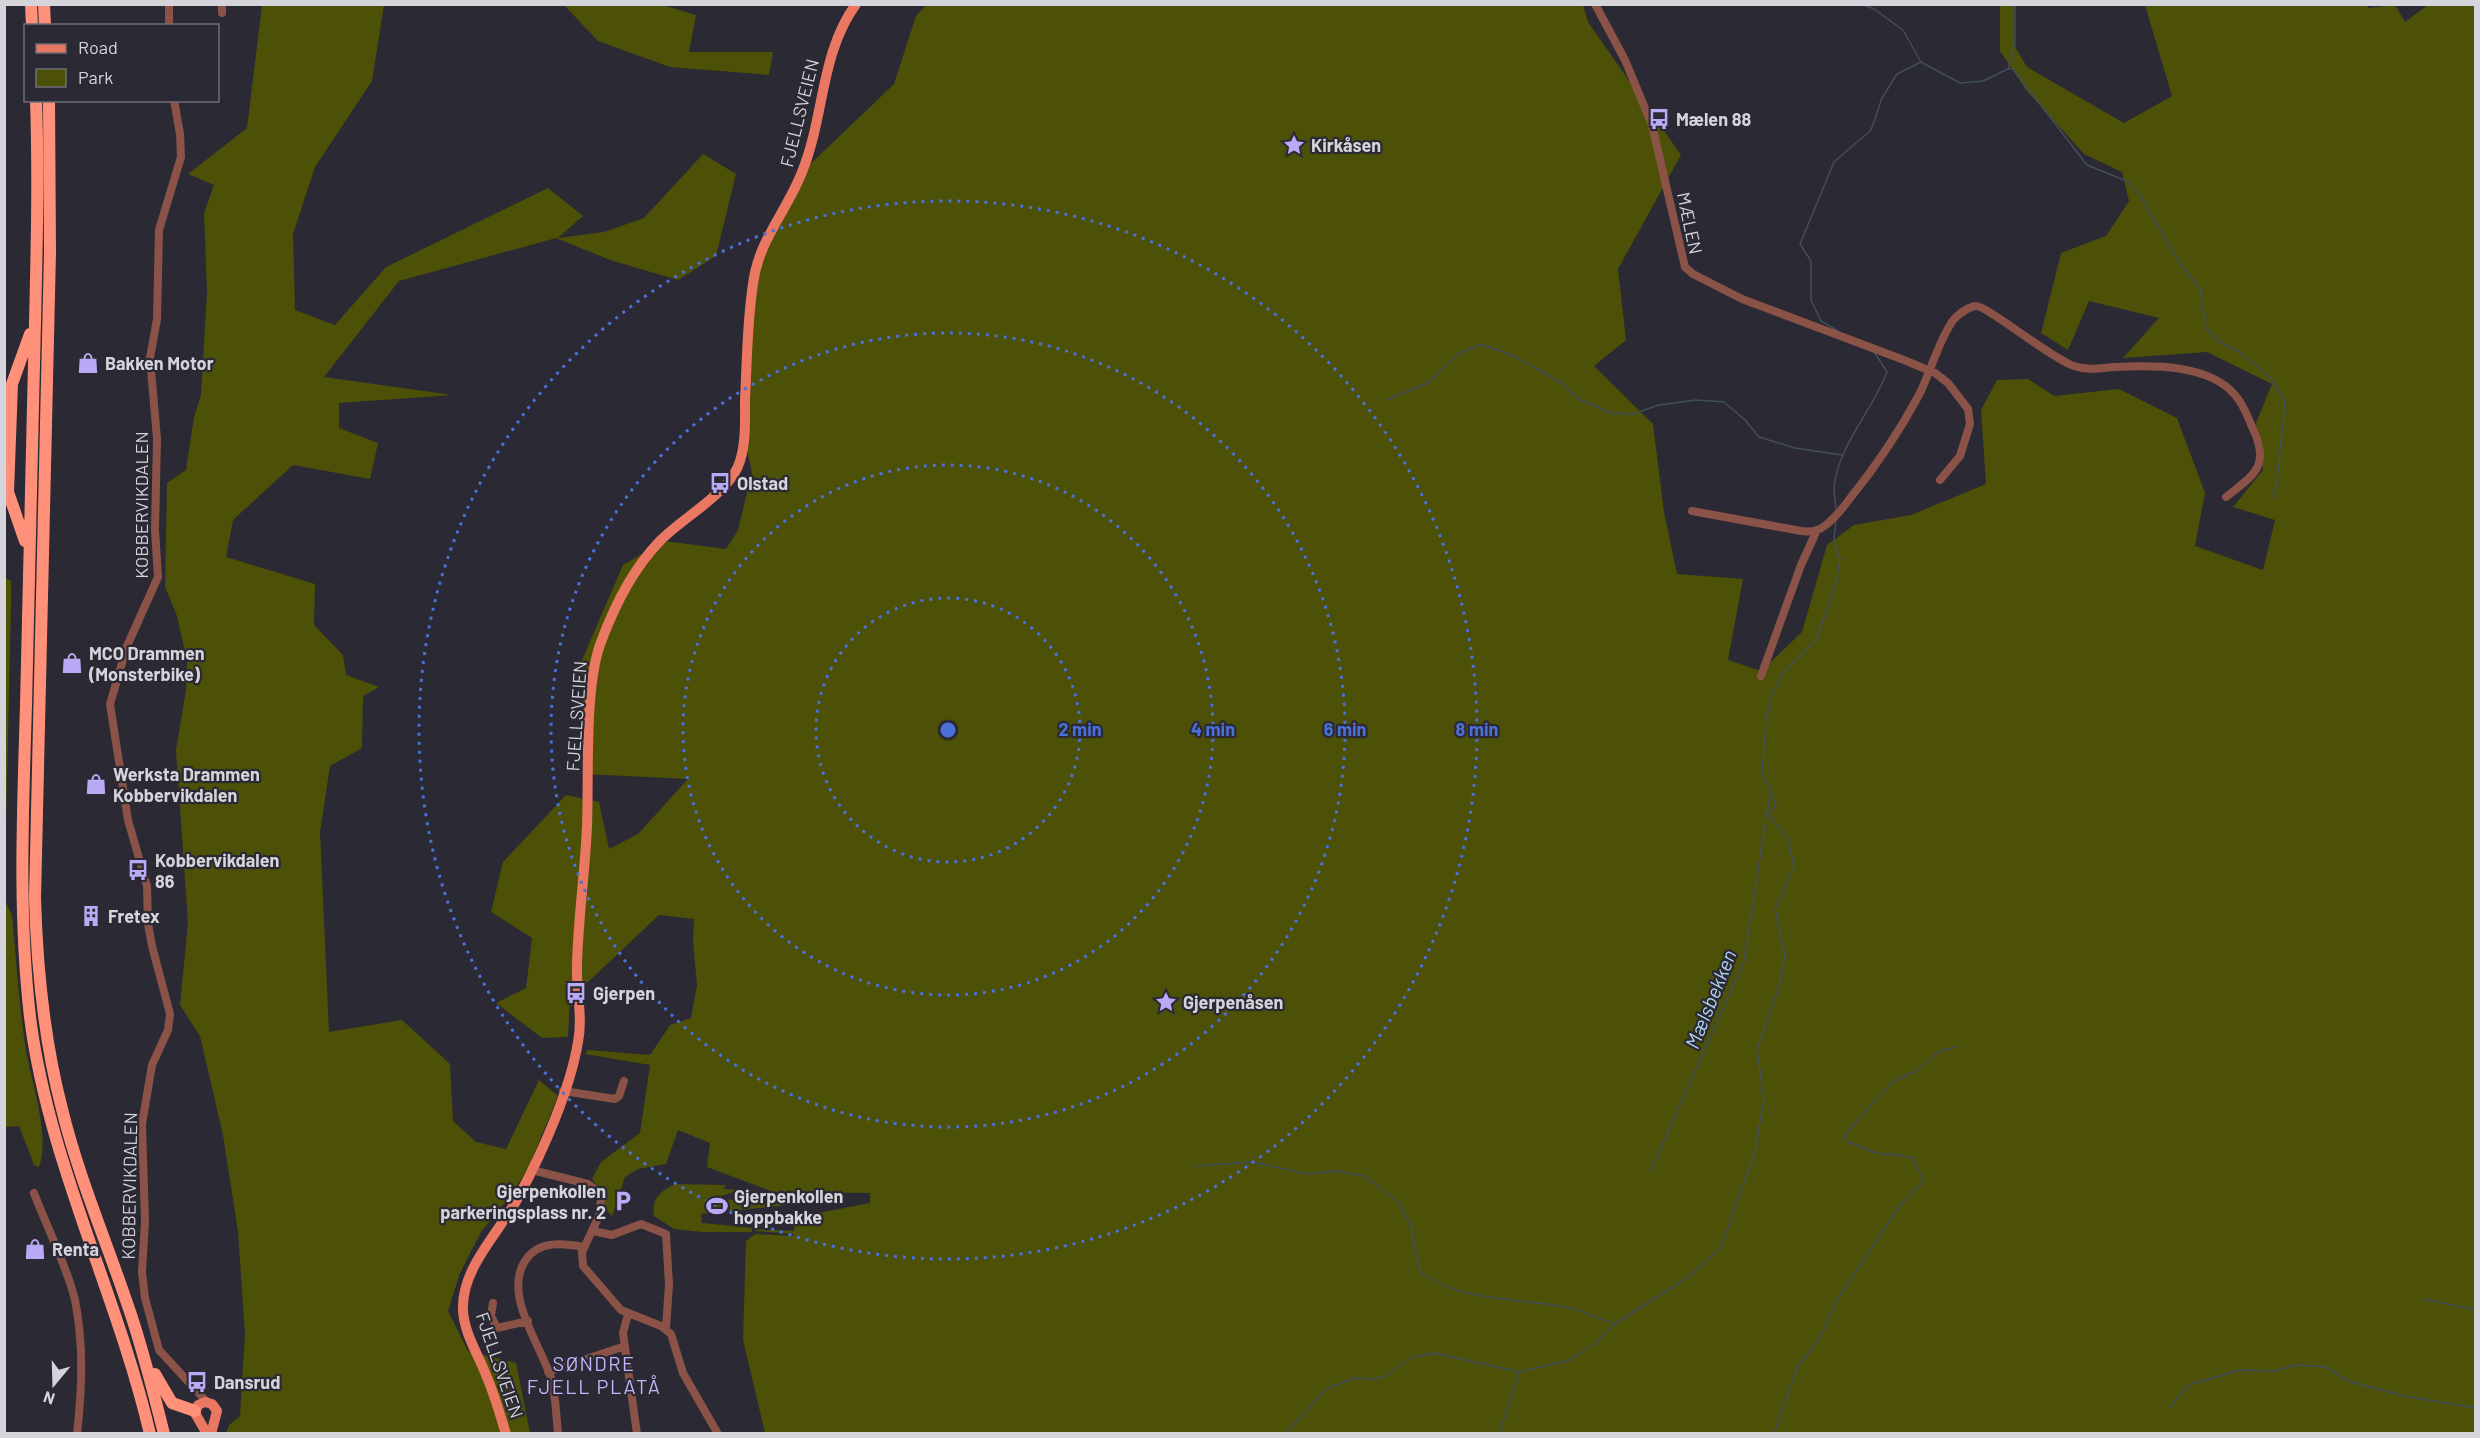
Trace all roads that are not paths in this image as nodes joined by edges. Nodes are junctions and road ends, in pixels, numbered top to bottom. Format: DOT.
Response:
graph roads {
  1 [pos="31,4"];
  2 [pos="44,4"];
  3 [pos="169,4"];
  4 [pos="856,4"];
  5 [pos="1595,4"];
  6 [pos="32,24"];
  7 [pos="45,24"];
  8 [pos="169,24"];
  9 [pos="36,102"];
  10 [pos="49,102"];
  11 [pos="174,102"];
  12 [pos="35,302"];
  13 [pos="1930,371"];
  14 [pos="1940,480"];
  15 [pos="2226,496"];
  16 [pos="1692,511"];
  17 [pos="1817,530"];
  18 [pos="29,593"];
  19 [pos="1761,676"];
  20 [pos="624,1081"];
  21 [pos="563,1091"];
  22 [pos="532,1170"];
  23 [pos="34,1193"];
  24 [pos="593,1232"];
  25 [pos="584,1247"];
  26 [pos="493,1303"];
  27 [pos="128,1304"];
  28 [pos="628,1314"];
  29 [pos="528,1321"];
  30 [pos="666,1328"];
  31 [pos="625,1346"];
  32 [pos="548,1372"];
  33 [pos="137,1379"];
  34 [pos="200,1406"];
  35 [pos="208,1421"];
  36 [pos="76,1434"];
  37 [pos="144,1434"];
  38 [pos="150,1434"];
  39 [pos="164,1434"];
  40 [pos="209,1434"];
  41 [pos="506,1434"];
  42 [pos="558,1434"];
  43 [pos="637,1434"];
  44 [pos="718,1434"];
  1 -- 6 [label="highway"];
  2 -- 7 [label="highway"];
  3 -- 8 [label="street"];
  4 -- 21 [label="main road, FJELLSVEIEN"];
  5 -- 13 [label="street, MÆLEN"];
  9 -- 12 [label="highway"];
  10 -- 27 [label="highway"];
  11 -- 34 [label="street, KOBBERVIKDALEN"];
  12 -- 18 [label="highway"];
  12 -- 18 [label="highway"];
  13 -- 14 [label="street, MÆLEN"];
  13 -- 15 [label="street"];
  13 -- 17 [label="street"];
  16 -- 17 [label="street"];
  17 -- 19 [label="street"];
  18 -- 33 [label="highway"];
  20 -- 21 [label="street"];
  21 -- 22 [label="main road, FJELLSVEIEN"];
  22 -- 24 [label="street"];
  22 -- 41 [label="main road, FJELLSVEIEN"];
  23 -- 36 [label="street"];
  24 -- 25 [label="street"];
  24 -- 30 [label="street"];
  25 -- 28 [label="street"];
  25 -- 29 [label="street"];
  26 -- 29 [label="street"];
  27 -- 34 [label="highway"];
  27 -- 39 [label="highway"];
  28 -- 30 [label="street"];
  28 -- 31 [label="street"];
  29 -- 32 [label="street"];
  30 -- 44 [label="street"];
  31 -- 32 [label="street"];
  31 -- 43 [label="street"];
  32 -- 42 [label="street"];
  33 -- 37 [label="highway"];
  33 -- 38 [label="highway"];
  34 -- 35 [label="main road"];
  34 -- 35 [label="main road"];
  35 -- 40 [label="main road"];
}
